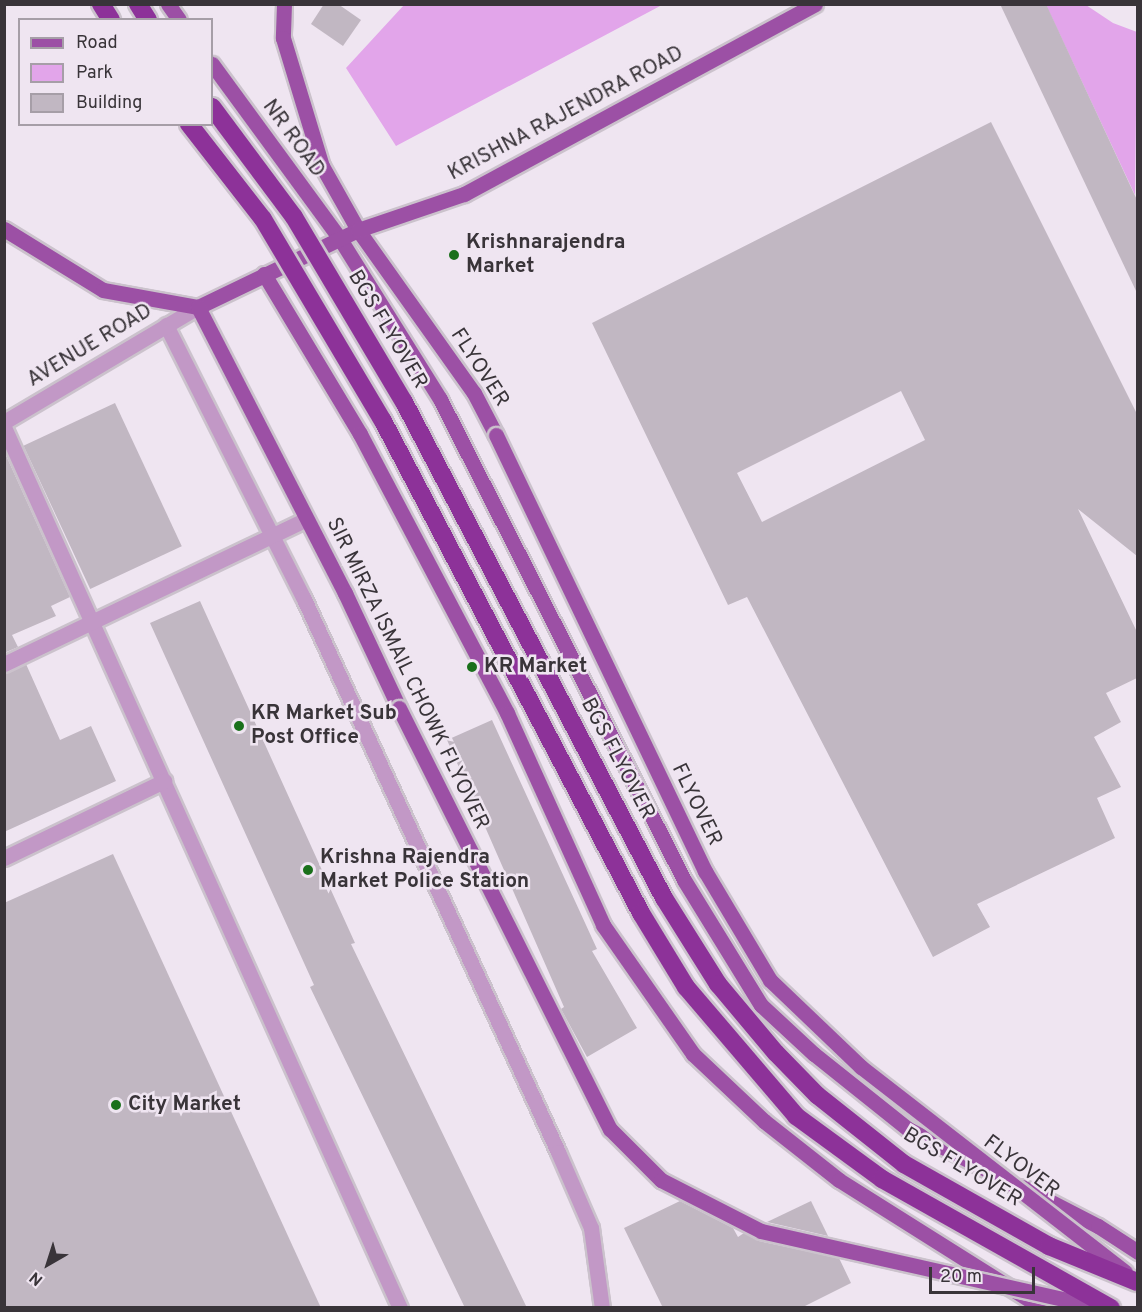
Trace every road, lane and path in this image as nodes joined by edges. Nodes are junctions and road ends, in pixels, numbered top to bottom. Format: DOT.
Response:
graph roads {
  1 [pos="101,4"];
  2 [pos="138,4"];
  3 [pos="168,4"];
  4 [pos="284,4"];
  5 [pos="814,4"];
  6 [pos="110,18"];
  7 [pos="147,18"];
  8 [pos="178,18"];
  9 [pos="213,65"];
  10 [pos="213,107"];
  11 [pos="191,126"];
  12 [pos="4,229"];
  13 [pos="358,231"];
  14 [pos="340,239"];
  15 [pos="264,274"];
  16 [pos="198,307"];
  17 [pos="166,325"];
  18 [pos="4,422"];
  19 [pos="4,427"];
  20 [pos="306,519"];
  21 [pos="273,536"];
  22 [pos="92,621"];
  23 [pos="4,664"];
  24 [pos="164,781"];
  25 [pos="4,858"];
  26 [pos="1137,1252"];
  27 [pos="1137,1282"];
  28 [pos="1035,1307"];
  29 [pos="400,1308"];
  30 [pos="602,1308"];
  31 [pos="1104,1308"];
  32 [pos="1111,1308"];
  1 -- 6 [label="highway"];
  2 -- 7 [label="highway"];
  3 -- 8 [label="main road"];
  4 -- 13 [label="main road, FLYOVER"];
  5 -- 13 [label="main road, KRISHNA RAJENDRA ROAD"];
  9 -- 14 [label="main road, NR ROAD"];
  10 -- 27 [label="highway, BGS FLYOVER, bridge"];
  11 -- 32 [label="highway, bridge"];
  12 -- 16 [label="main road"];
  13 -- 14 [label="main road, KRISHNA RAJENDRA ROAD"];
  13 -- 27 [label="main road, FLYOVER, bridge"];
  14 -- 15 [label="main road, KRISHNA RAJENDRA ROAD"];
  14 -- 26 [label="main road, NR ROAD"];
  15 -- 16 [label="main road, KRISHNA RAJENDRA ROAD"];
  15 -- 28 [label="main road"];
  16 -- 17 [label="street, AVENUE ROAD"];
  16 -- 20 [label="main road, SIR MIRZA ISMAIL CHOWK FLYOVER"];
  17 -- 18 [label="street, AVENUE ROAD"];
  17 -- 21 [label="street"];
  19 -- 22 [label="street"];
  20 -- 21 [label="street"];
  20 -- 31 [label="main road, SIR MIRZA ISMAIL CHOWK FLYOVER, bridge"];
  21 -- 22 [label="street"];
  21 -- 30 [label="street"];
  22 -- 23 [label="street"];
  22 -- 24 [label="street"];
  24 -- 25 [label="street"];
  24 -- 29 [label="street"];
}
